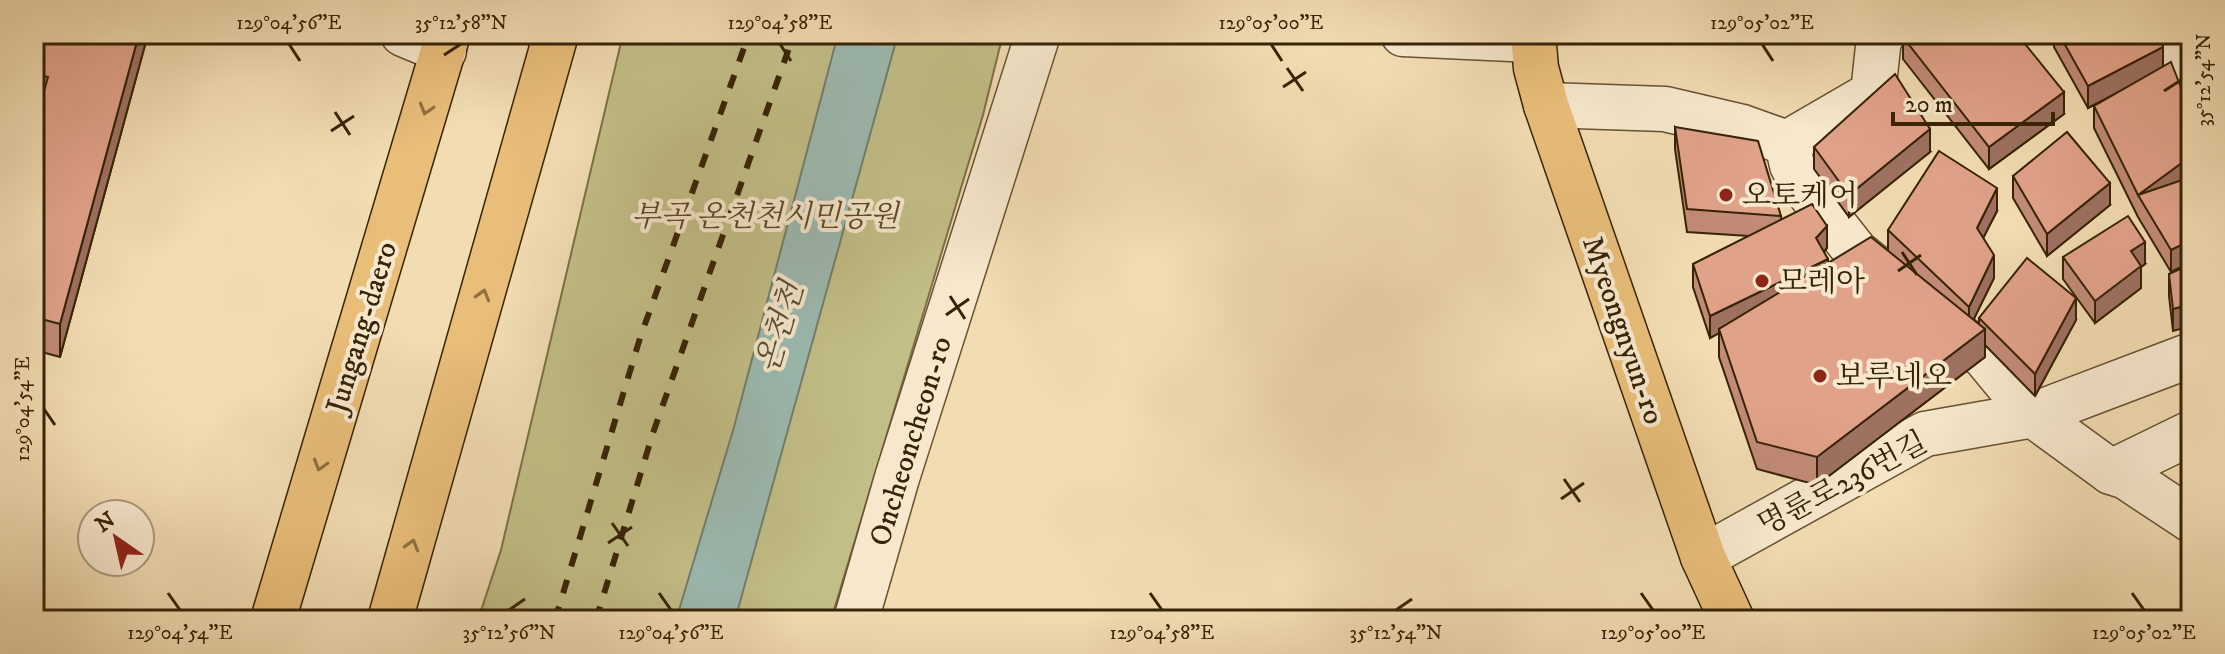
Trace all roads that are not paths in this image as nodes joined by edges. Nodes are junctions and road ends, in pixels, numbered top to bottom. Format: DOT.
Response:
graph roads {
  1 [pos="403,34"];
  2 [pos="556,34"];
  3 [pos="1038,34"];
  4 [pos="1403,34"];
  5 [pos="1883,34"];
  6 [pos="2157,34"];
  7 [pos="2184,34"];
  8 [pos="1534,37"];
  9 [pos="446,43"];
  10 [pos="2191,48"];
  11 [pos="1546,105"];
  12 [pos="2191,112"];
  13 [pos="1787,143"];
  14 [pos="2191,355"];
  15 [pos="2033,415"];
  16 [pos="2191,433"];
  17 [pos="2111,472"];
  18 [pos="2191,520"];
  19 [pos="1703,557"];
  20 [pos="273,620"];
  21 [pos="390,620"];
  22 [pos="856,620"];
  23 [pos="1732,620"];
  1 -- 9 [label="street"];
  21 -- 2 [label="main road, one-way"];
  3 -- 22 [label="street, Oncheoncheon-ro"];
  4 -- 8 [label="street"];
  5 -- 13 [label="street"];
  6 -- 12 [label="street"];
  7 -- 10 [label="street"];
  8 -- 11 [label="main road, Myeongnyun-ro"];
  9 -- 20 [label="main road, Jungang-daero, one-way"];
  11 -- 13 [label="street"];
  11 -- 19 [label="main road, Myeongnyun-ro"];
  13 -- 15 [label="street"];
  14 -- 15 [label="street, 명륜로236번길"];
  15 -- 17 [label="street"];
  15 -- 19 [label="street, 명륜로236번길"];
  16 -- 17 [label="street"];
  17 -- 18 [label="street"];
  19 -- 23 [label="main road, Myeongnyun-ro"];
}
